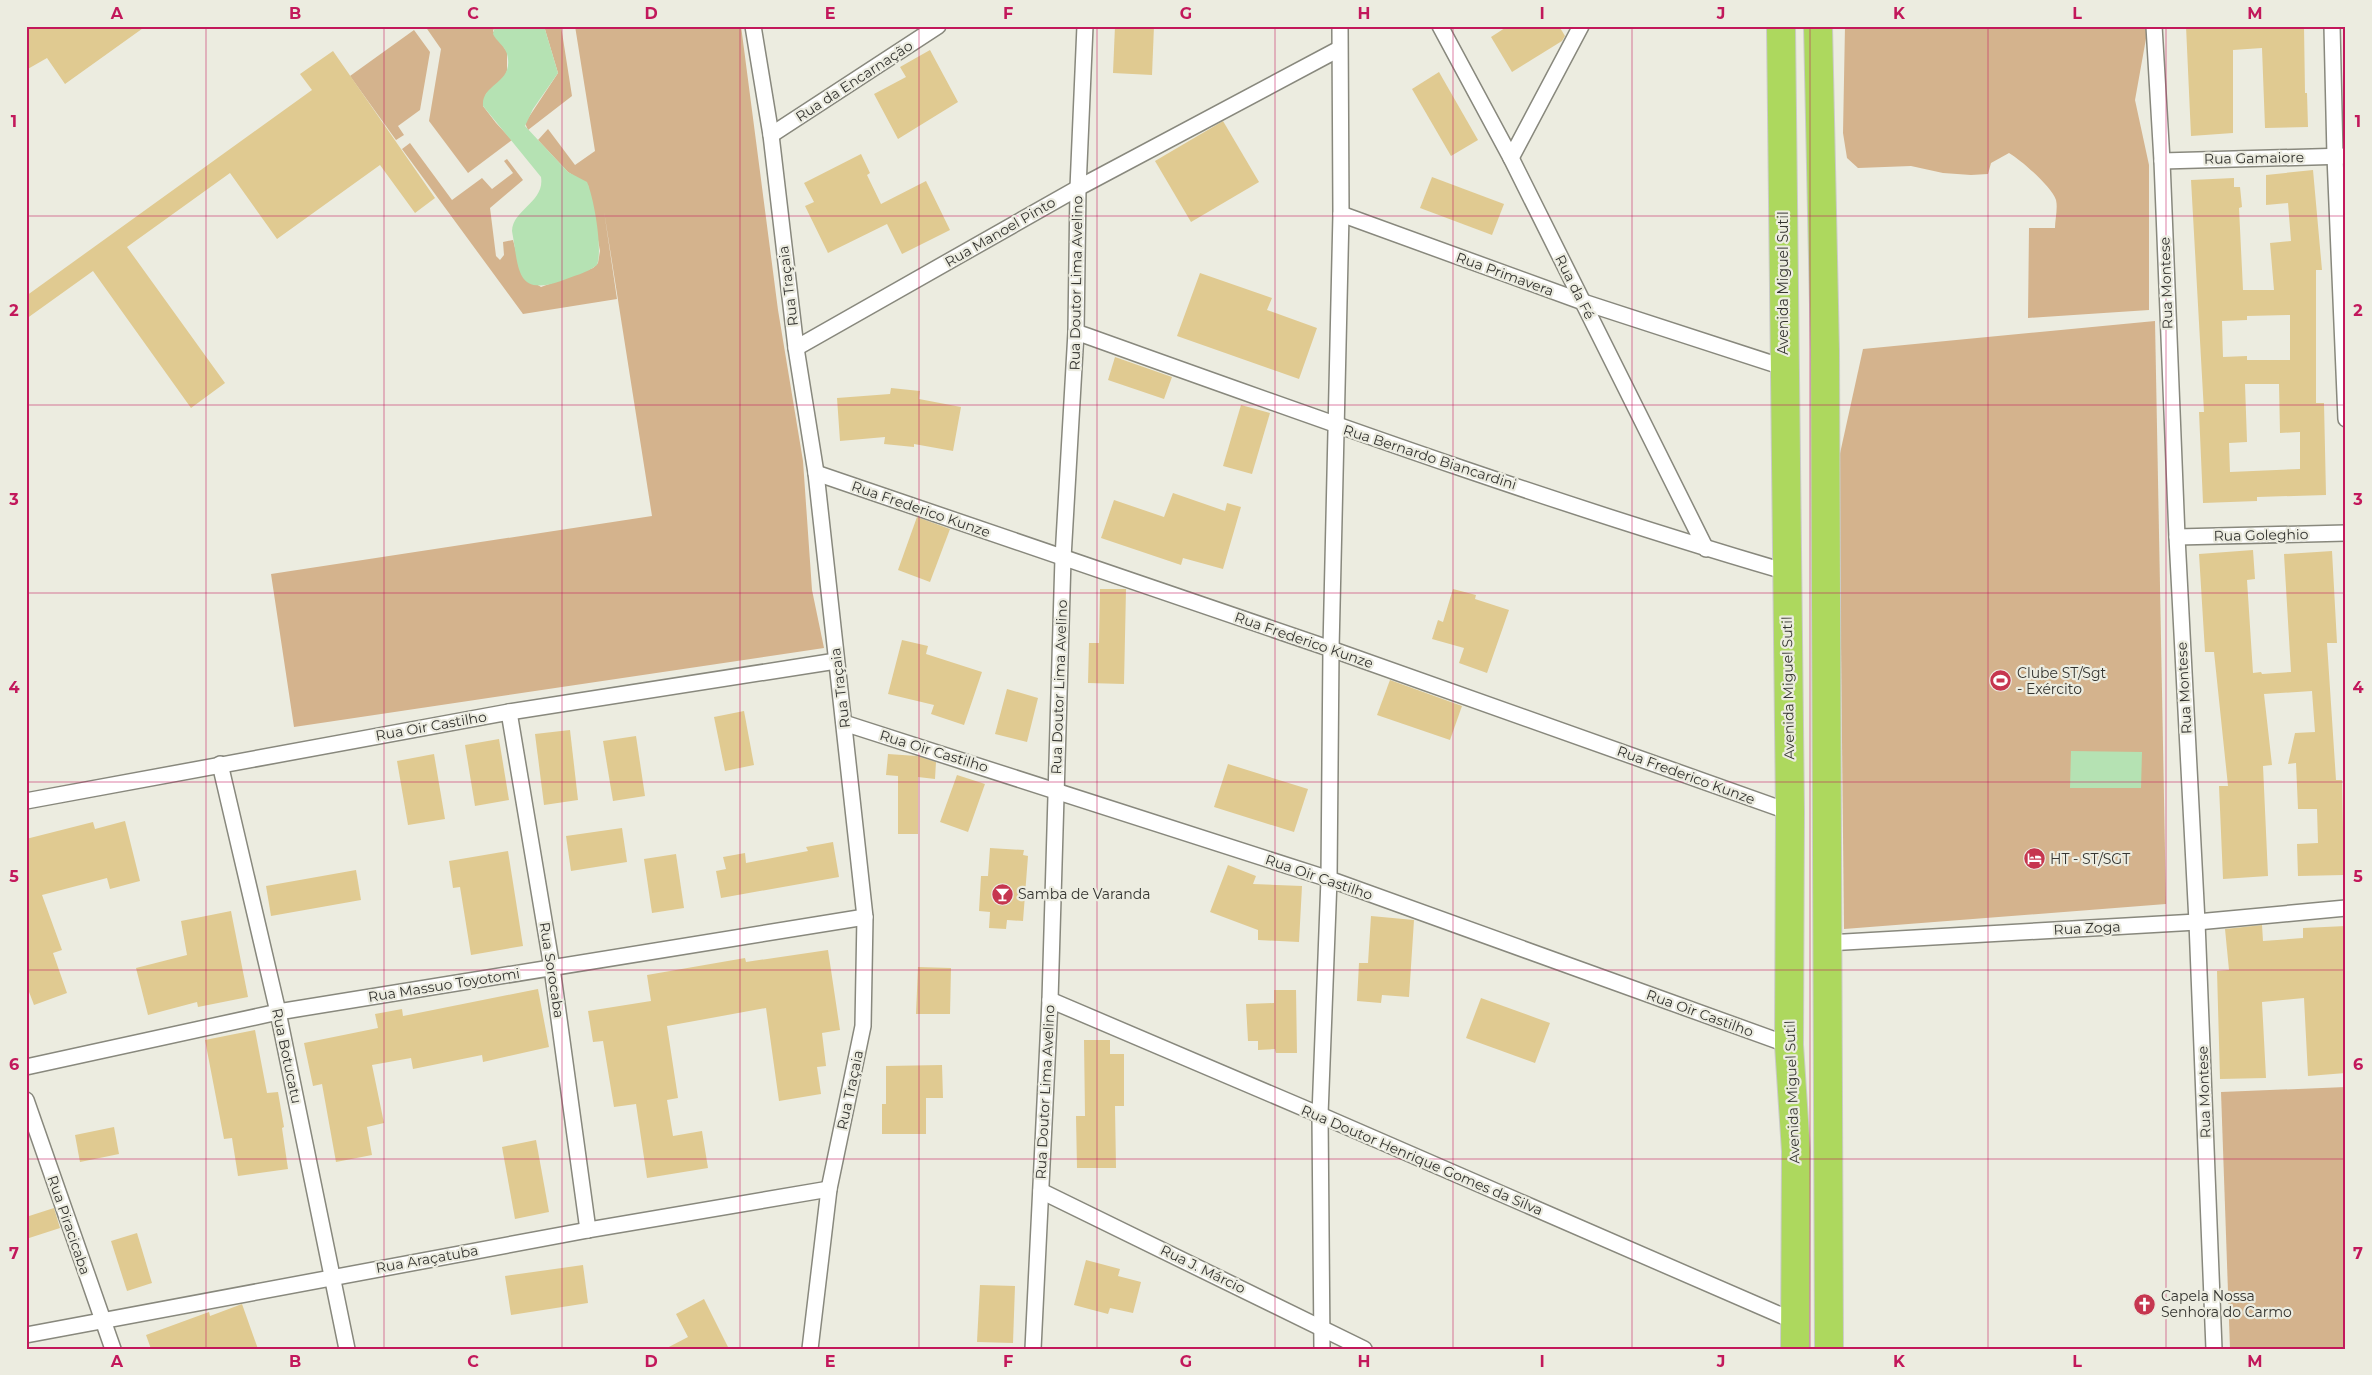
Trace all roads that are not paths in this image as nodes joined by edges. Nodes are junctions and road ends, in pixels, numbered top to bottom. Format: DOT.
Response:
graph roads {
  1 [pos="754,26"];
  2 [pos="938,26"];
  3 [pos="1085,26"];
  4 [pos="1340,26"];
  5 [pos="1440,26"];
  6 [pos="1581,26"];
  7 [pos="1781,26"];
  8 [pos="1818,26"];
  9 [pos="2154,26"];
  10 [pos="2332,26"];
  11 [pos="1339,49"];
  12 [pos="770,136"];
  13 [pos="2340,156"];
  14 [pos="1511,158"];
  15 [pos="2162,161"];
  16 [pos="1078,188"];
  17 [pos="1341,214"];
  18 [pos="1582,302"];
  19 [pos="1076,332"];
  20 [pos="796,348"];
  21 [pos="1784,367"];
  22 [pos="2346,418"];
  23 [pos="1337,426"];
  24 [pos="816,473"];
  25 [pos="2346,533"];
  26 [pos="2176,537"];
  27 [pos="1706,549"];
  28 [pos="1063,558"];
  29 [pos="1787,572"];
  30 [pos="1331,649"];
  31 [pos="836,661"];
  32 [pos="509,712"];
  33 [pos="844,723"];
  34 [pos="220,764"];
  35 [pos="1055,790"];
  36 [pos="26,801"];
  37 [pos="1790,812"];
  38 [pos="1329,879"];
  39 [pos="2346,908"];
  40 [pos="865,917"];
  41 [pos="2197,922"];
  42 [pos="1827,943"];
  43 [pos="552,968"];
  44 [pos="1050,1000"];
  45 [pos="278,1012"];
  46 [pos="1789,1045"];
  47 [pos="26,1067"];
  48 [pos="26,1100"];
  49 [pos="1320,1115"];
  50 [pos="829,1189"];
  51 [pos="1041,1190"];
  52 [pos="588,1230"];
  53 [pos="331,1277"];
  54 [pos="1794,1321"];
  55 [pos="103,1322"];
  56 [pos="1322,1326"];
  57 [pos="26,1335"];
  58 [pos="113,1349"];
  59 [pos="347,1349"];
  60 [pos="810,1349"];
  61 [pos="1033,1349"];
  62 [pos="1322,1349"];
  63 [pos="1364,1349"];
  64 [pos="1795,1349"];
  65 [pos="1829,1349"];
  66 [pos="2214,1349"];
  1 -- 12 [label="street, Rua Traçaia"];
  2 -- 12 [label="street, Rua da Encarnação"];
  3 -- 16 [label="street, Rua Doutor Lima Avelino"];
  4 -- 11 [label="street"];
  5 -- 14 [label="street, Rua da Fé"];
  6 -- 14 [label="street"];
  7 -- 21 [label="highway, Avenida Miguel Sutil"];
  8 -- 42 [label="highway"];
  9 -- 15 [label="street, Rua Montese"];
  10 -- 13 [label="street"];
  11 -- 16 [label="street, Rua Manoel Pinto"];
  11 -- 17 [label="street"];
  12 -- 20 [label="street, Rua Traçaia"];
  13 -- 15 [label="street, Rua Gamaiore"];
  13 -- 22 [label="street"];
  14 -- 18 [label="street, Rua da Fé"];
  15 -- 26 [label="street, Rua Montese"];
  16 -- 19 [label="street, Rua Doutor Lima Avelino"];
  16 -- 20 [label="street, Rua Manoel Pinto"];
  17 -- 18 [label="street, Rua Primavera"];
  17 -- 23 [label="street"];
  18 -- 21 [label="street, Rua Primavera"];
  18 -- 27 [label="street, Rua da Fé"];
  19 -- 23 [label="street, Rua Bernardo Biancardini"];
  19 -- 28 [label="street, Rua Doutor Lima Avelino"];
  20 -- 24 [label="street, Rua Traçaia"];
  21 -- 29 [label="highway, Avenida Miguel Sutil"];
  23 -- 27 [label="street, Rua Bernardo Biancardini"];
  23 -- 30 [label="street"];
  24 -- 28 [label="street, Rua Frederico Kunze"];
  24 -- 31 [label="street, Rua Traçaia"];
  25 -- 26 [label="street, Rua Goleghio"];
  26 -- 41 [label="street, Rua Montese"];
  27 -- 29 [label="street, Rua Bernardo Biancardini"];
  28 -- 30 [label="street, Rua Frederico Kunze"];
  28 -- 35 [label="street, Rua Doutor Lima Avelino"];
  29 -- 37 [label="highway, Avenida Miguel Sutil"];
  30 -- 37 [label="street, Rua Frederico Kunze"];
  30 -- 38 [label="street"];
  31 -- 32 [label="street, Rua Oir Castilho"];
  31 -- 33 [label="street, Rua Traçaia"];
  32 -- 34 [label="street, Rua Oir Castilho"];
  32 -- 43 [label="street, Rua Sorocaba"];
  33 -- 35 [label="street, Rua Oir Castilho"];
  33 -- 40 [label="street, Rua Traçaia"];
  34 -- 36 [label="street, Rua Oir Castilho"];
  34 -- 45 [label="street, Rua Botucatu"];
  35 -- 38 [label="street, Rua Oir Castilho"];
  35 -- 44 [label="street, Rua Doutor Lima Avelino"];
  37 -- 46 [label="highway, Avenida Miguel Sutil"];
  38 -- 46 [label="street, Rua Oir Castilho"];
  38 -- 49 [label="street"];
  39 -- 41 [label="street, Rua Zoga"];
  40 -- 43 [label="street, Rua Massuo Toyotomi"];
  40 -- 50 [label="street, Rua Traçaia"];
  41 -- 42 [label="street, Rua Zoga"];
  41 -- 66 [label="street, Rua Montese"];
  42 -- 65 [label="highway"];
  43 -- 45 [label="street, Rua Massuo Toyotomi"];
  43 -- 52 [label="street, Rua Sorocaba"];
  44 -- 49 [label="street, Rua Doutor Henrique Gomes da Silva"];
  44 -- 51 [label="street, Rua Doutor Lima Avelino"];
  45 -- 47 [label="street, Rua Massuo Toyotomi"];
  45 -- 53 [label="street, Rua Botucatu"];
  46 -- 54 [label="highway, Avenida Miguel Sutil"];
  48 -- 55 [label="street, Rua Piracicaba"];
  49 -- 54 [label="street, Rua Doutor Henrique Gomes da Silva"];
  49 -- 56 [label="street"];
  50 -- 52 [label="street, Rua Araçatuba"];
  50 -- 60 [label="street, Rua Traçaia"];
  51 -- 56 [label="street, Rua J. Márcio"];
  51 -- 61 [label="street, Rua Doutor Lima Avelino"];
  52 -- 53 [label="street, Rua Araçatuba"];
  53 -- 55 [label="street, Rua Araçatuba"];
  53 -- 59 [label="street, Rua Botucatu"];
  54 -- 64 [label="highway, Avenida Miguel Sutil"];
  55 -- 57 [label="street, Rua Araçatuba"];
  55 -- 58 [label="street, Rua Piracicaba"];
  56 -- 62 [label="street"];
  56 -- 63 [label="street, Rua J. Márcio"];
}
